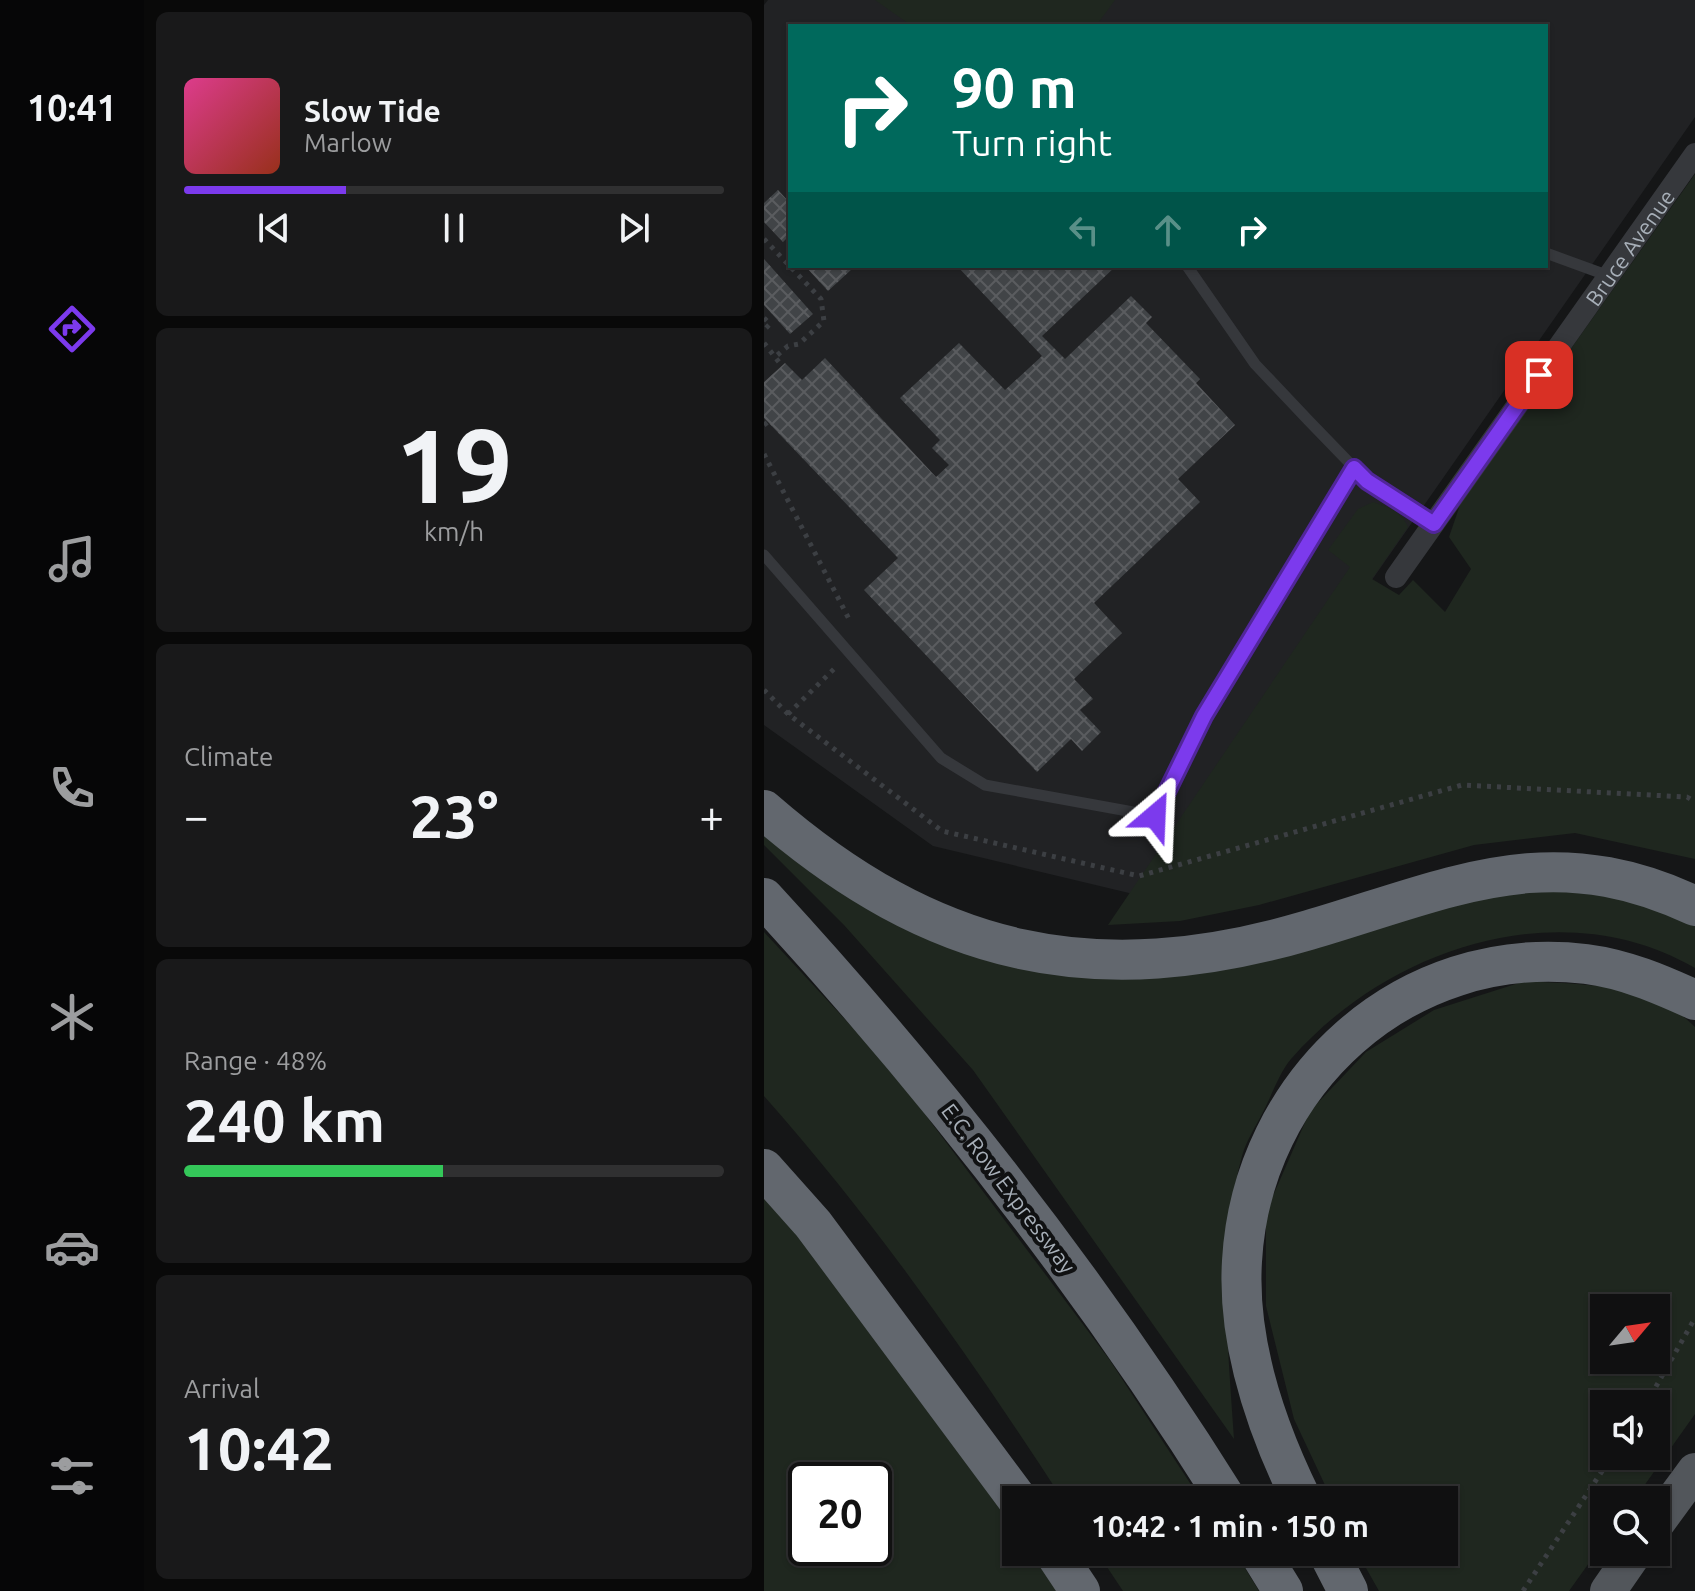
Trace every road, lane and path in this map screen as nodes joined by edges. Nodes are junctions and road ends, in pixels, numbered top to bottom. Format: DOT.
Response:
graph roads {
  1 [pos="1695,154"];
  2 [pos="764,239"];
  3 [pos="1548,254"];
  4 [pos="788,264"];
  5 [pos="792,268"];
  6 [pos="1188,268"];
  7 [pos="1609,276"];
  8 [pos="764,318"];
  9 [pos="764,330"];
  10 [pos="764,343"];
  11 [pos="775,357"];
  12 [pos="782,366"];
  13 [pos="764,455"];
  14 [pos="1354,468"];
  15 [pos="1434,524"];
  16 [pos="764,555"];
  17 [pos="1396,577"];
  18 [pos="856,634"];
  19 [pos="836,667"];
  20 [pos="764,690"];
  21 [pos="788,714"];
  22 [pos="1695,802"];
  23 [pos="764,810"];
  24 [pos="764,898"];
  25 [pos="1695,906"];
  26 [pos="1695,1000"];
  27 [pos="764,1169"];
  28 [pos="1695,1318"];
  29 [pos="1654,1390"];
  30 [pos="1603,1470"];
  31 [pos="1695,1471"];
  32 [pos="1008,1486"];
  33 [pos="1218,1486"];
  34 [pos="1296,1486"];
  35 [pos="1670,1505"];
  36 [pos="1063,1566"];
  37 [pos="1268,1566"];
  38 [pos="1335,1566"];
  39 [pos="1625,1566"];
  40 [pos="1080,1591"];
  41 [pos="1283,1591"];
  42 [pos="1348,1591"];
  43 [pos="1523,1591"];
  44 [pos="1608,1591"];
  1 -- 7 [label="street, Bruce Avenue"];
  2 -- 4 [label="path"];
  3 -- 7 [label="lane"];
  5 -- 11 [label="path"];
  6 -- 14 [label="lane"];
  7 -- 15 [label="street, Bruce Avenue"];
  8 -- 9 [label="path"];
  10 -- 11 [label="path"];
  11 -- 12 [label="path"];
  13 -- 18 [label="path"];
  14 -- 15 [label="lane"];
  14 -- 16 [label="lane"];
  15 -- 17 [label="street, Bruce Avenue"];
  19 -- 21 [label="path"];
  20 -- 21 [label="path"];
  21 -- 22 [label="path"];
  23 -- 25 [label="highway"];
  24 -- 33 [label="highway, E.C. Row Expressway"];
  26 -- 34 [label="highway"];
  27 -- 32 [label="highway"];
  28 -- 29 [label="path"];
  30 -- 43 [label="path"];
  31 -- 35 [label="main road"];
  36 -- 40 [label="highway"];
  37 -- 41 [label="highway"];
  38 -- 42 [label="highway"];
  39 -- 44 [label="main road"];
}
